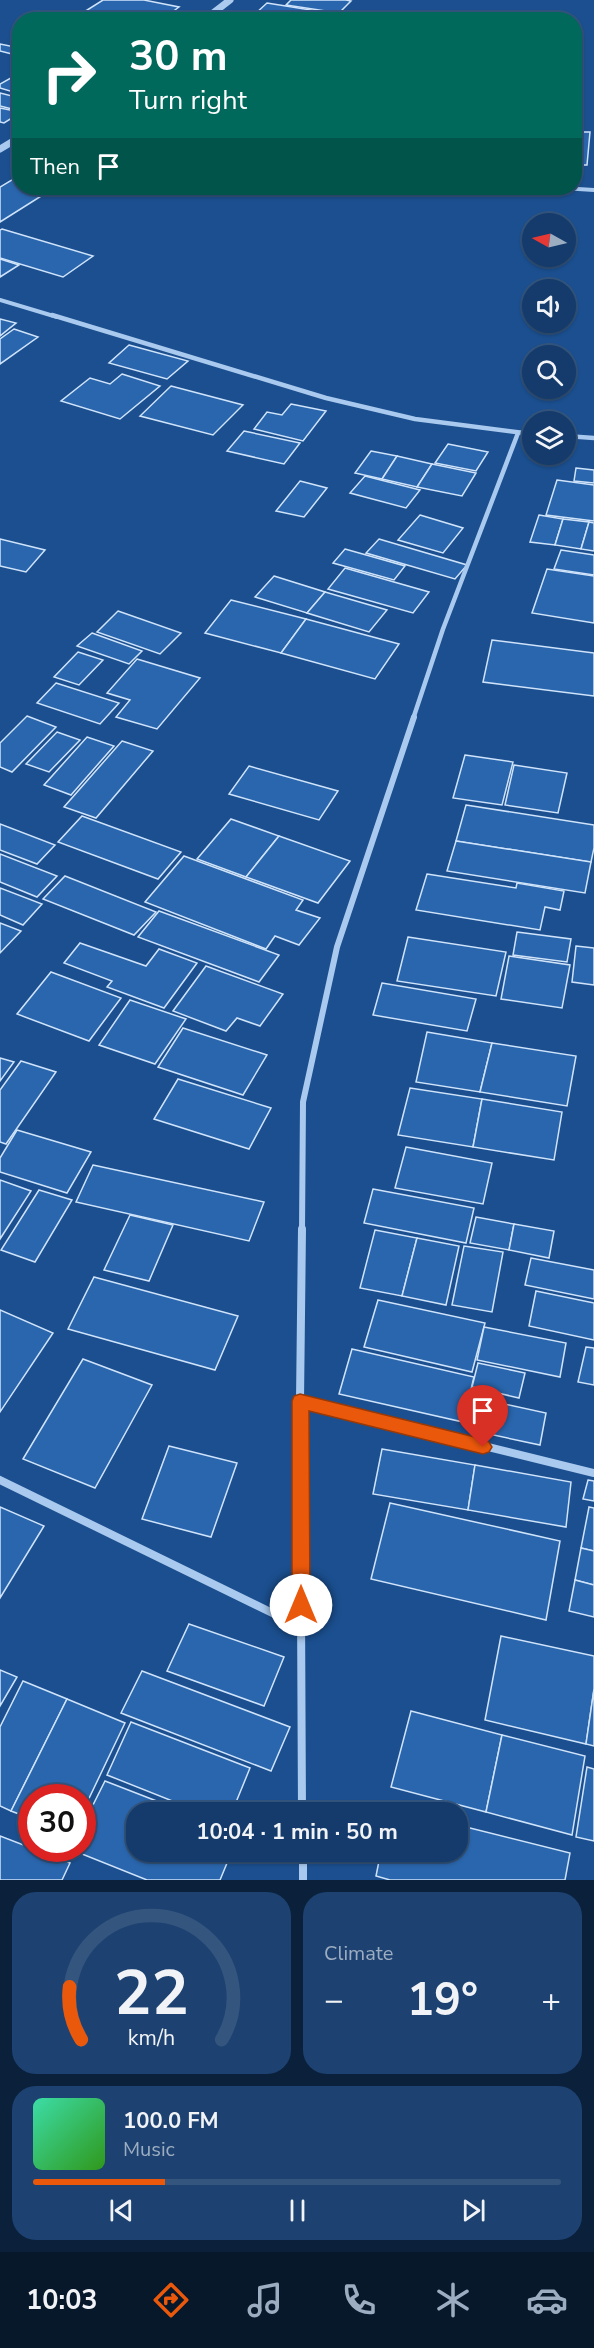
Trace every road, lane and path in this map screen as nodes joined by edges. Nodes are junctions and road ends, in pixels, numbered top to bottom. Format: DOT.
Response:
graph roads {
  1 [pos="230,0"];
  2 [pos="214,12"];
  3 [pos="0,300"];
  4 [pos="518,433"];
  5 [pos="522,433"];
  6 [pos="576,437"];
  7 [pos="594,438"];
  8 [pos="300,1401"];
  9 [pos="594,1473"];
  10 [pos="0,1480"];
  11 [pos="301,1627"];
  12 [pos="302,1802"];
  13 [pos="303,1862"];
  14 [pos="303,1880"];
  1 -- 2 [label="street"];
  3 -- 4 [label="street"];
  4 -- 5 [label="street"];
  4 -- 8 [label="street"];
  6 -- 7 [label="street"];
  8 -- 9 [label="street"];
  8 -- 11 [label="street"];
  10 -- 11 [label="street"];
  11 -- 12 [label="street"];
  13 -- 14 [label="street"];
}
